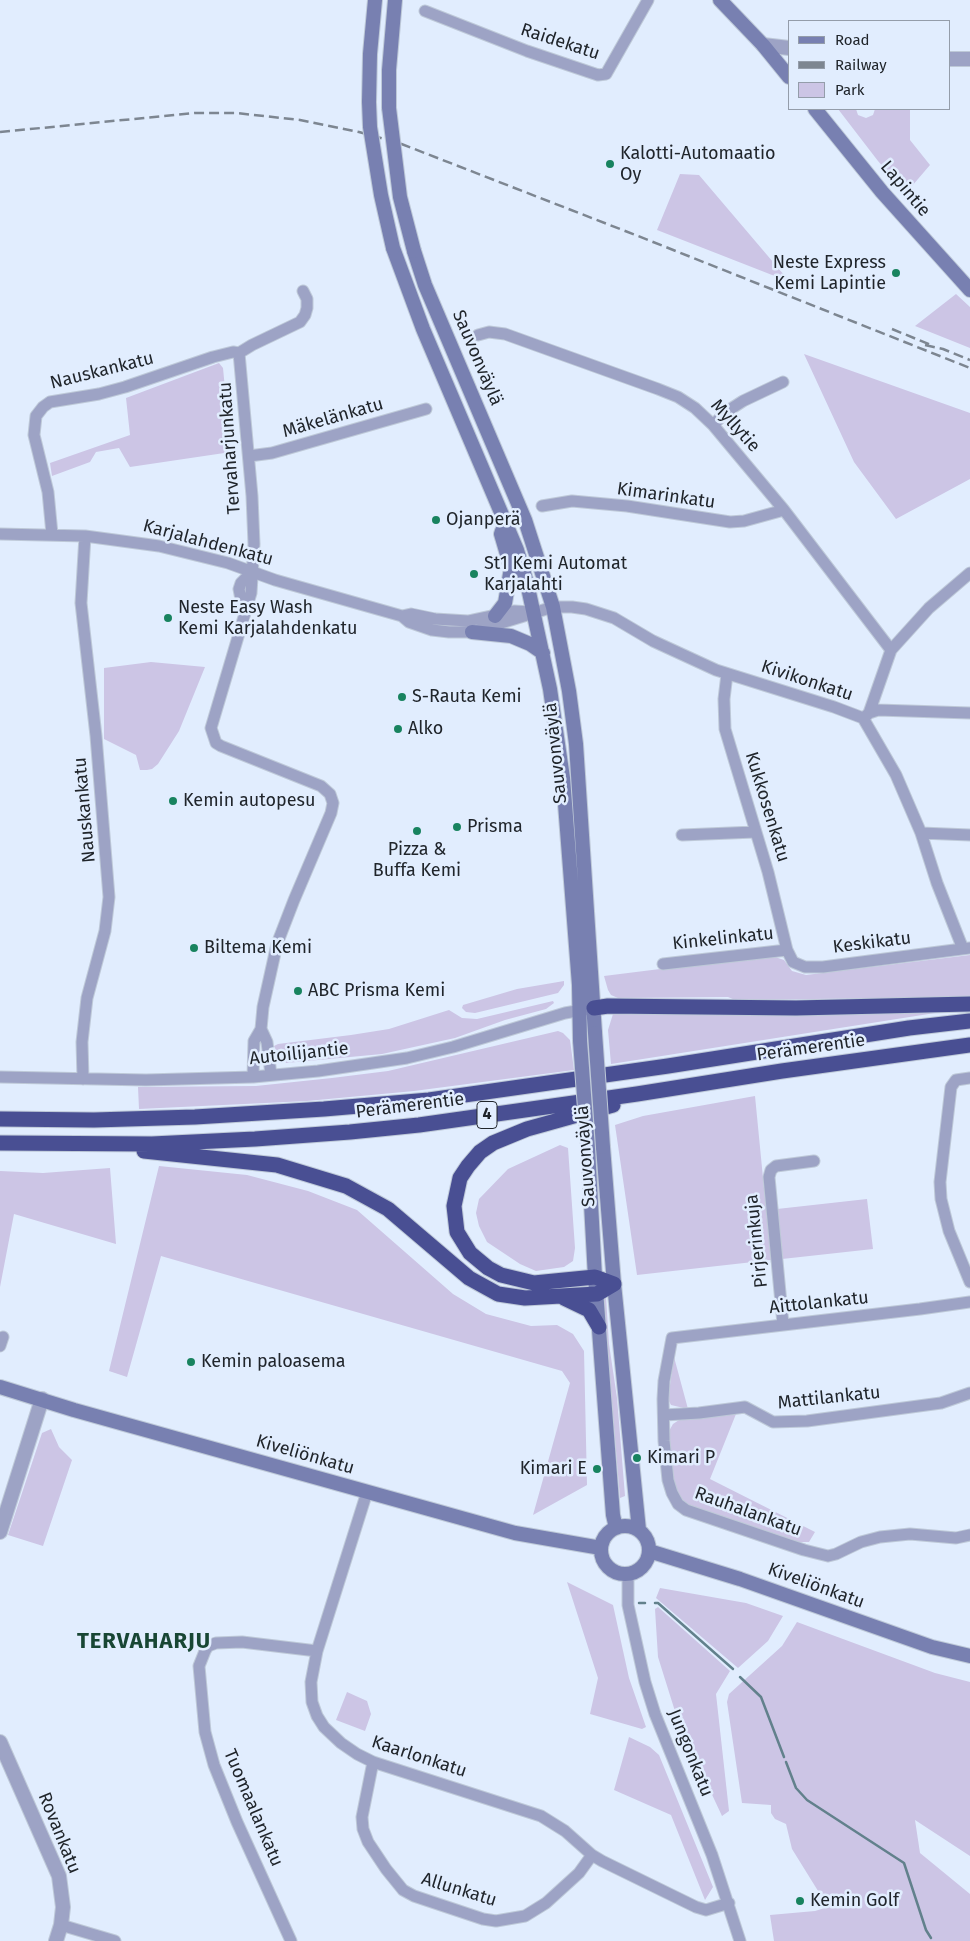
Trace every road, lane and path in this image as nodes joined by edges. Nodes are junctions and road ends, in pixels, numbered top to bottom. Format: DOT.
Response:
graph roads {
  1 [pos="375,0"];
  2 [pos="396,0"];
  3 [pos="648,0"];
  4 [pos="720,0"];
  5 [pos="425,11"];
  6 [pos="763,45"];
  7 [pos="788,48"];
  8 [pos="950,59"];
  9 [pos="970,59"];
  10 [pos="788,76"];
  11 [pos="816,110"];
  12 [pos="970,290"];
  13 [pos="303,291"];
  14 [pos="478,335"];
  15 [pos="239,353"];
  16 [pos="783,382"];
  17 [pos="426,409"];
  18 [pos="713,425"];
  19 [pos="249,456"];
  20 [pos="542,506"];
  21 [pos="784,510"];
  22 [pos="504,521"];
  23 [pos="0,534"];
  24 [pos="52,534"];
  25 [pos="85,536"];
  26 [pos="252,572"];
  27 [pos="970,573"];
  28 [pos="553,608"];
  29 [pos="534,613"];
  30 [pos="402,616"];
  31 [pos="494,616"];
  32 [pos="472,632"];
  33 [pos="891,650"];
  34 [pos="543,653"];
  35 [pos="727,674"];
  36 [pos="970,713"];
  37 [pos="866,715"];
  38 [pos="755,832"];
  39 [pos="920,833"];
  40 [pos="682,835"];
  41 [pos="970,835"];
  42 [pos="967,948"];
  43 [pos="787,950"];
  44 [pos="662,964"];
  45 [pos="970,1004"];
  46 [pos="587,1009"];
  47 [pos="970,1021"];
  48 [pos="261,1029"];
  49 [pos="970,1045"];
  50 [pos="271,1075"];
  51 [pos="0,1077"];
  52 [pos="253,1077"];
  53 [pos="970,1078"];
  54 [pos="83,1079"];
  55 [pos="637,1094"];
  56 [pos="0,1120"];
  57 [pos="0,1143"];
  58 [pos="113,1144"];
  59 [pos="814,1161"];
  60 [pos="594,1277"];
  61 [pos="970,1282"];
  62 [pos="614,1284"];
  63 [pos="596,1294"];
  64 [pos="560,1297"];
  65 [pos="970,1302"];
  66 [pos="783,1324"];
  67 [pos="599,1327"];
  68 [pos="672,1338"];
  69 [pos="0,1387"];
  70 [pos="970,1393"];
  71 [pos="42,1399"];
  72 [pos="664,1415"];
  73 [pos="366,1492"];
  74 [pos="616,1528"];
  75 [pos="640,1530"];
  76 [pos="0,1532"];
  77 [pos="970,1535"];
  78 [pos="602,1548"];
  79 [pos="649,1551"];
  80 [pos="628,1574"];
  81 [pos="317,1651"];
  82 [pos="970,1656"];
  83 [pos="0,1742"];
  84 [pos="373,1762"];
  85 [pos="592,1855"];
  86 [pos="729,1903"];
  87 [pos="61,1925"];
  88 [pos="56,1941"];
  89 [pos="115,1941"];
  90 [pos="291,1941"];
  91 [pos="740,1941"];
  1 -- 22 [label="main road, Sauvonväylä, bridge"];
  2 -- 28 [label="main road, Sauvonväylä, bridge"];
  3 -- 5 [label="street, Raidekatu"];
  4 -- 6 [label="main road"];
  6 -- 7 [label="street"];
  6 -- 10 [label="main road"];
  8 -- 9 [label="street"];
  11 -- 12 [label="main road, Lapintie"];
  13 -- 15 [label="street"];
  14 -- 18 [label="street, Myllytie"];
  15 -- 19 [label="street, Tervaharjunkatu"];
  15 -- 24 [label="street, Nauskankatu"];
  16 -- 18 [label="street"];
  17 -- 19 [label="street, Mäkelänkatu"];
  18 -- 21 [label="street, Myllytie"];
  19 -- 26 [label="street, Tervaharjunkatu"];
  20 -- 21 [label="street, Kimarinkatu"];
  21 -- 33 [label="street, Myllytie"];
  22 -- 29 [label="main road, Sauvonväylä"];
  22 -- 31 [label="main road"];
  23 -- 24 [label="street, Karjalahdenkatu"];
  24 -- 25 [label="street, Karjalahdenkatu"];
  25 -- 26 [label="street, Karjalahdenkatu"];
  25 -- 54 [label="street, Nauskankatu"];
  26 -- 30 [label="street, Karjalahdenkatu"];
  26 -- 48 [label="street"];
  27 -- 33 [label="street"];
  28 -- 29 [label="street, Kivikonkatu"];
  28 -- 35 [label="street, Kivikonkatu"];
  28 -- 46 [label="main road, Sauvonväylä"];
  29 -- 31 [label="street"];
  29 -- 32 [label="street"];
  29 -- 34 [label="main road, Sauvonväylä"];
  30 -- 31 [label="street"];
  30 -- 32 [label="street"];
  32 -- 34 [label="main road"];
  33 -- 37 [label="street"];
  34 -- 46 [label="main road, Sauvonväylä"];
  35 -- 37 [label="street, Kivikonkatu"];
  35 -- 38 [label="street, Kukkosenkatu"];
  36 -- 37 [label="street"];
  37 -- 39 [label="street, Kivikonkatu"];
  38 -- 40 [label="street"];
  38 -- 43 [label="street, Kukkosenkatu"];
  39 -- 41 [label="street"];
  39 -- 42 [label="street, Kivikonkatu"];
  42 -- 43 [label="street, Keskikatu"];
  43 -- 44 [label="street, Kinkelinkatu"];
  45 -- 46 [label="highway"];
  46 -- 50 [label="street, Autoilijantie"];
  46 -- 60 [label="main road, Sauvonväylä, bridge"];
  46 -- 62 [label="main road, Sauvonväylä, bridge"];
  47 -- 56 [label="highway, Perämerentie / 4"];
  48 -- 50 [label="street"];
  48 -- 52 [label="street"];
  49 -- 55 [label="highway, Perämerentie / 4"];
  50 -- 52 [label="street, Autoilijantie"];
  51 -- 54 [label="street, Autoilijantie"];
  52 -- 54 [label="street, Autoilijantie"];
  53 -- 61 [label="street"];
  55 -- 58 [label="highway, Perämerentie / 4"];
  55 -- 60 [label="highway"];
  57 -- 58 [label="highway, Perämerentie / 4"];
  58 -- 64 [label="highway"];
  59 -- 66 [label="street, Pirjerinkuja"];
  60 -- 62 [label="highway"];
  60 -- 63 [label="main road, Sauvonväylä"];
  62 -- 63 [label="highway"];
  62 -- 75 [label="main road, Sauvonväylä"];
  63 -- 64 [label="highway"];
  63 -- 67 [label="main road, Sauvonväylä"];
  64 -- 67 [label="highway"];
  65 -- 66 [label="street, Aittolankatu"];
  66 -- 68 [label="street, Aittolankatu"];
  67 -- 74 [label="main road, Sauvonväylä"];
  68 -- 72 [label="street, Rauhalankatu"];
  69 -- 71 [label="main road, Kiveliönkatu"];
  70 -- 72 [label="street, Mattilankatu"];
  71 -- 73 [label="main road, Kiveliönkatu"];
  71 -- 76 [label="street"];
  72 -- 77 [label="street, Rauhalankatu"];
  73 -- 78 [label="main road, Kiveliönkatu"];
  73 -- 81 [label="street, Kaarlonkatu"];
  74 -- 75 [label="main road"];
  74 -- 78 [label="main road"];
  75 -- 79 [label="main road"];
  78 -- 80 [label="main road"];
  79 -- 80 [label="main road"];
  79 -- 82 [label="main road, Kiveliönkatu"];
  80 -- 86 [label="street, Jungonkatu"];
  81 -- 84 [label="street, Kaarlonkatu"];
  81 -- 90 [label="street, Tuomaalankatu"];
  83 -- 87 [label="street, Rovankatu"];
  84 -- 85 [label="street, Kaarlonkatu"];
  84 -- 85 [label="street, Allunkatu"];
  85 -- 86 [label="street, Kaarlonkatu"];
  86 -- 91 [label="street, Jungonkatu"];
  87 -- 88 [label="street, Rovankatu"];
  87 -- 89 [label="street"];
}
